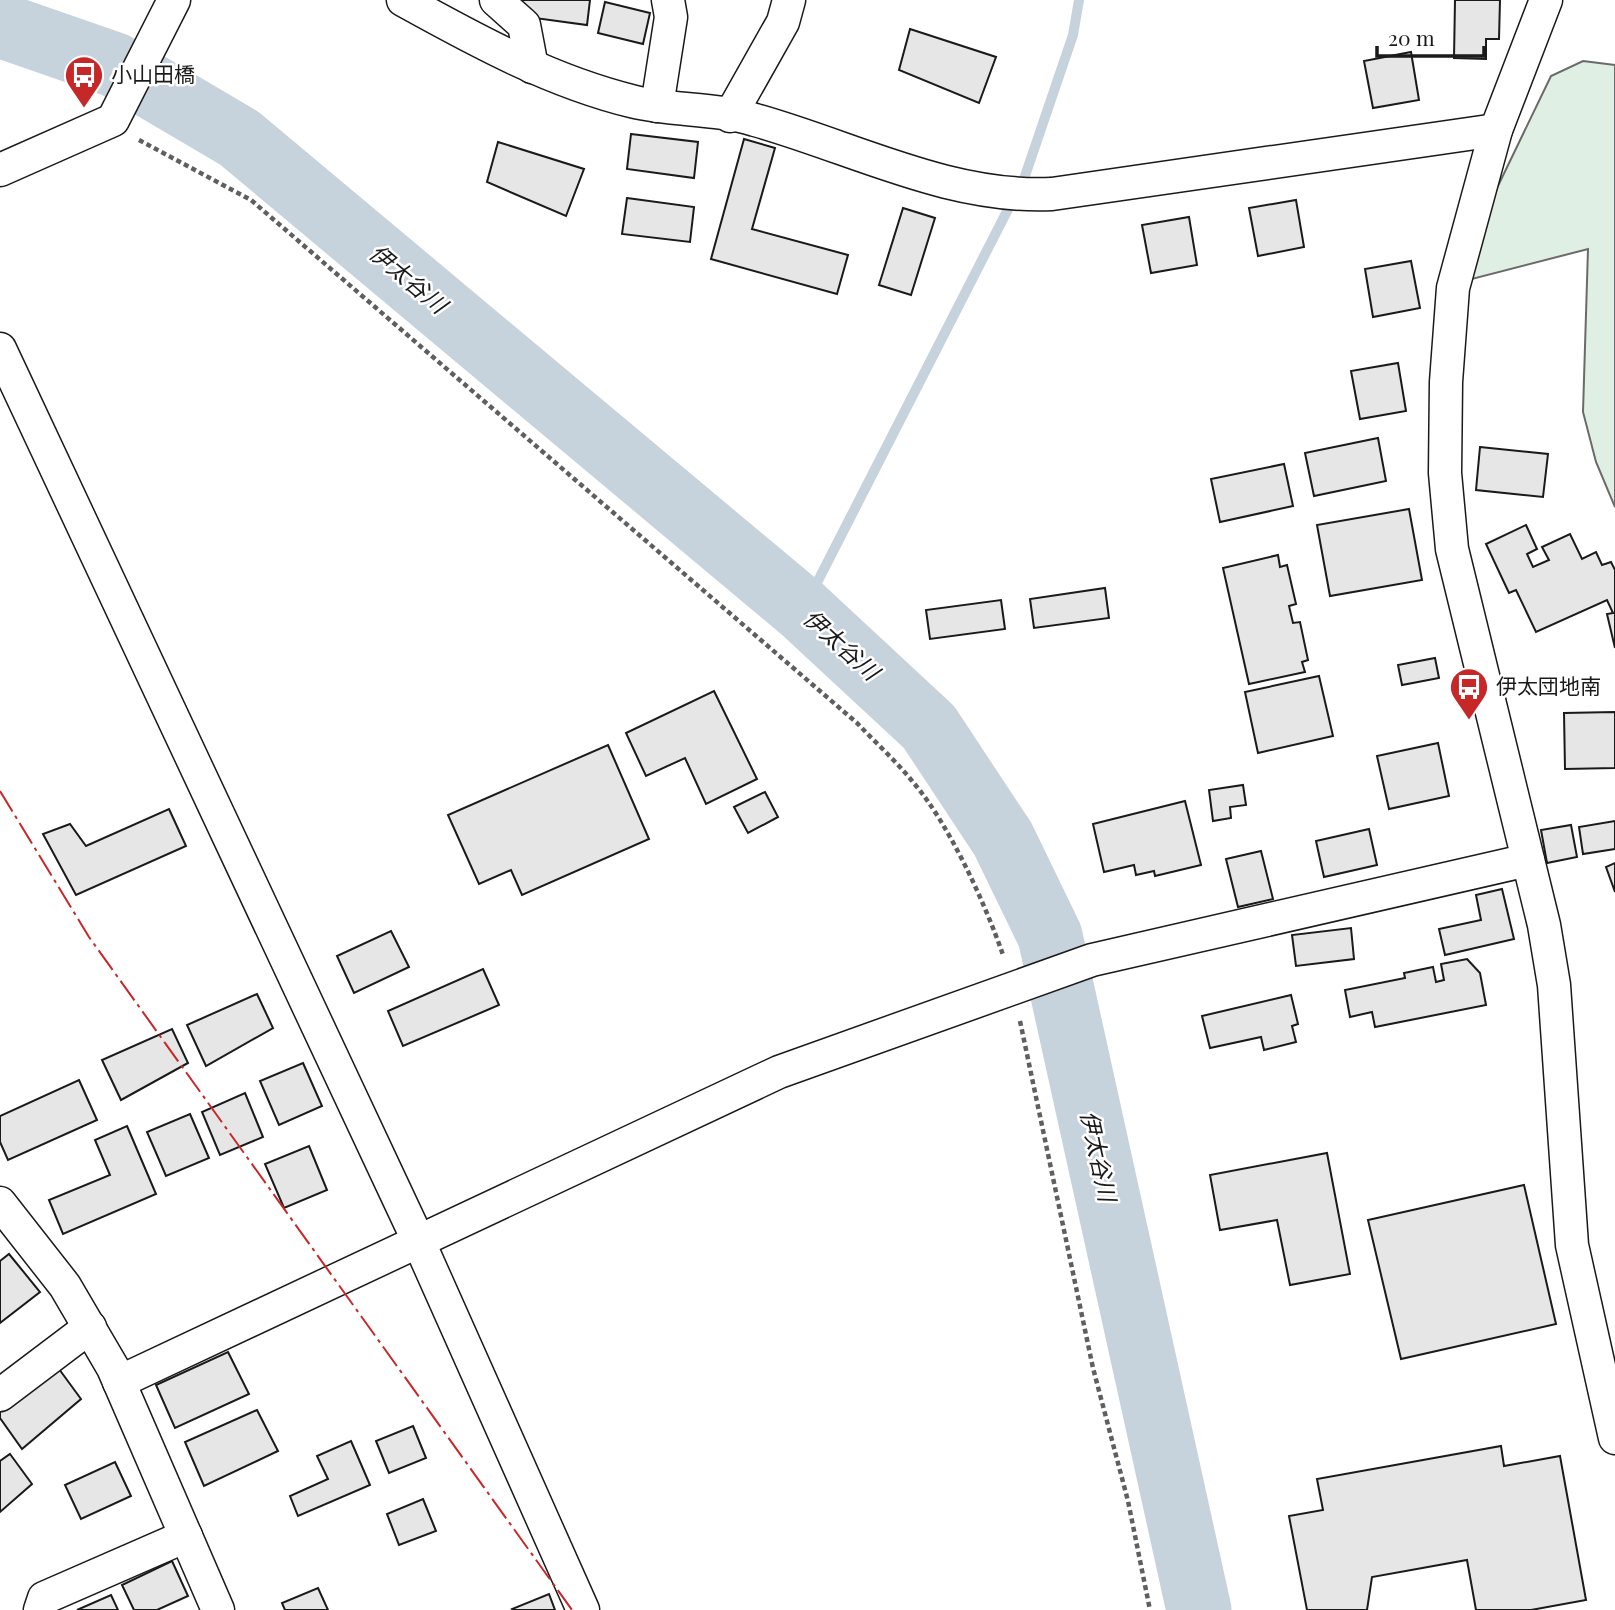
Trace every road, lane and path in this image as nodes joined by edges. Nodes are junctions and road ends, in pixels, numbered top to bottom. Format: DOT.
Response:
graph roads {
  1 [pos="174,0"];
  2 [pos="403,0"];
  3 [pos="496,0"];
  4 [pos="668,0"];
  5 [pos="789,0"];
  6 [pos="1546,0"];
  7 [pos="532,66"];
  8 [pos="657,106"];
  9 [pos="730,116"];
  10 [pos="107,123"];
  11 [pos="1496,130"];
  12 [pos="0,170"];
  13 [pos="0,349"];
  14 [pos="1528,860"];
  15 [pos="1017,985"];
  16 [pos="0,1203"];
  17 [pos="418,1240"];
  18 [pos="90,1327"];
  19 [pos="120,1382"];
  20 [pos="0,1395"];
  21 [pos="1615,1438"];
  22 [pos="186,1536"];
  23 [pos="40,1610"];
  24 [pos="218,1610"];
  25 [pos="583,1610"];
  26 [pos="1150,1610"];
  1 -- 10 [label="street"];
  2 -- 7 [label="street"];
  3 -- 7 [label="street"];
  4 -- 8 [label="street"];
  5 -- 9 [label="street"];
  6 -- 11 [label="street"];
  7 -- 8 [label="street"];
  8 -- 9 [label="street"];
  9 -- 11 [label="street"];
  10 -- 12 [label="street"];
  10 -- 15 [label="path"];
  11 -- 14 [label="street"];
  13 -- 17 [label="street"];
  14 -- 15 [label="street"];
  14 -- 21 [label="street"];
  15 -- 17 [label="street"];
  15 -- 26 [label="path"];
  16 -- 18 [label="street"];
  17 -- 19 [label="street"];
  17 -- 25 [label="street"];
  18 -- 19 [label="street"];
  18 -- 20 [label="street"];
  19 -- 22 [label="street"];
  22 -- 23 [label="street"];
  22 -- 24 [label="street"];
}
